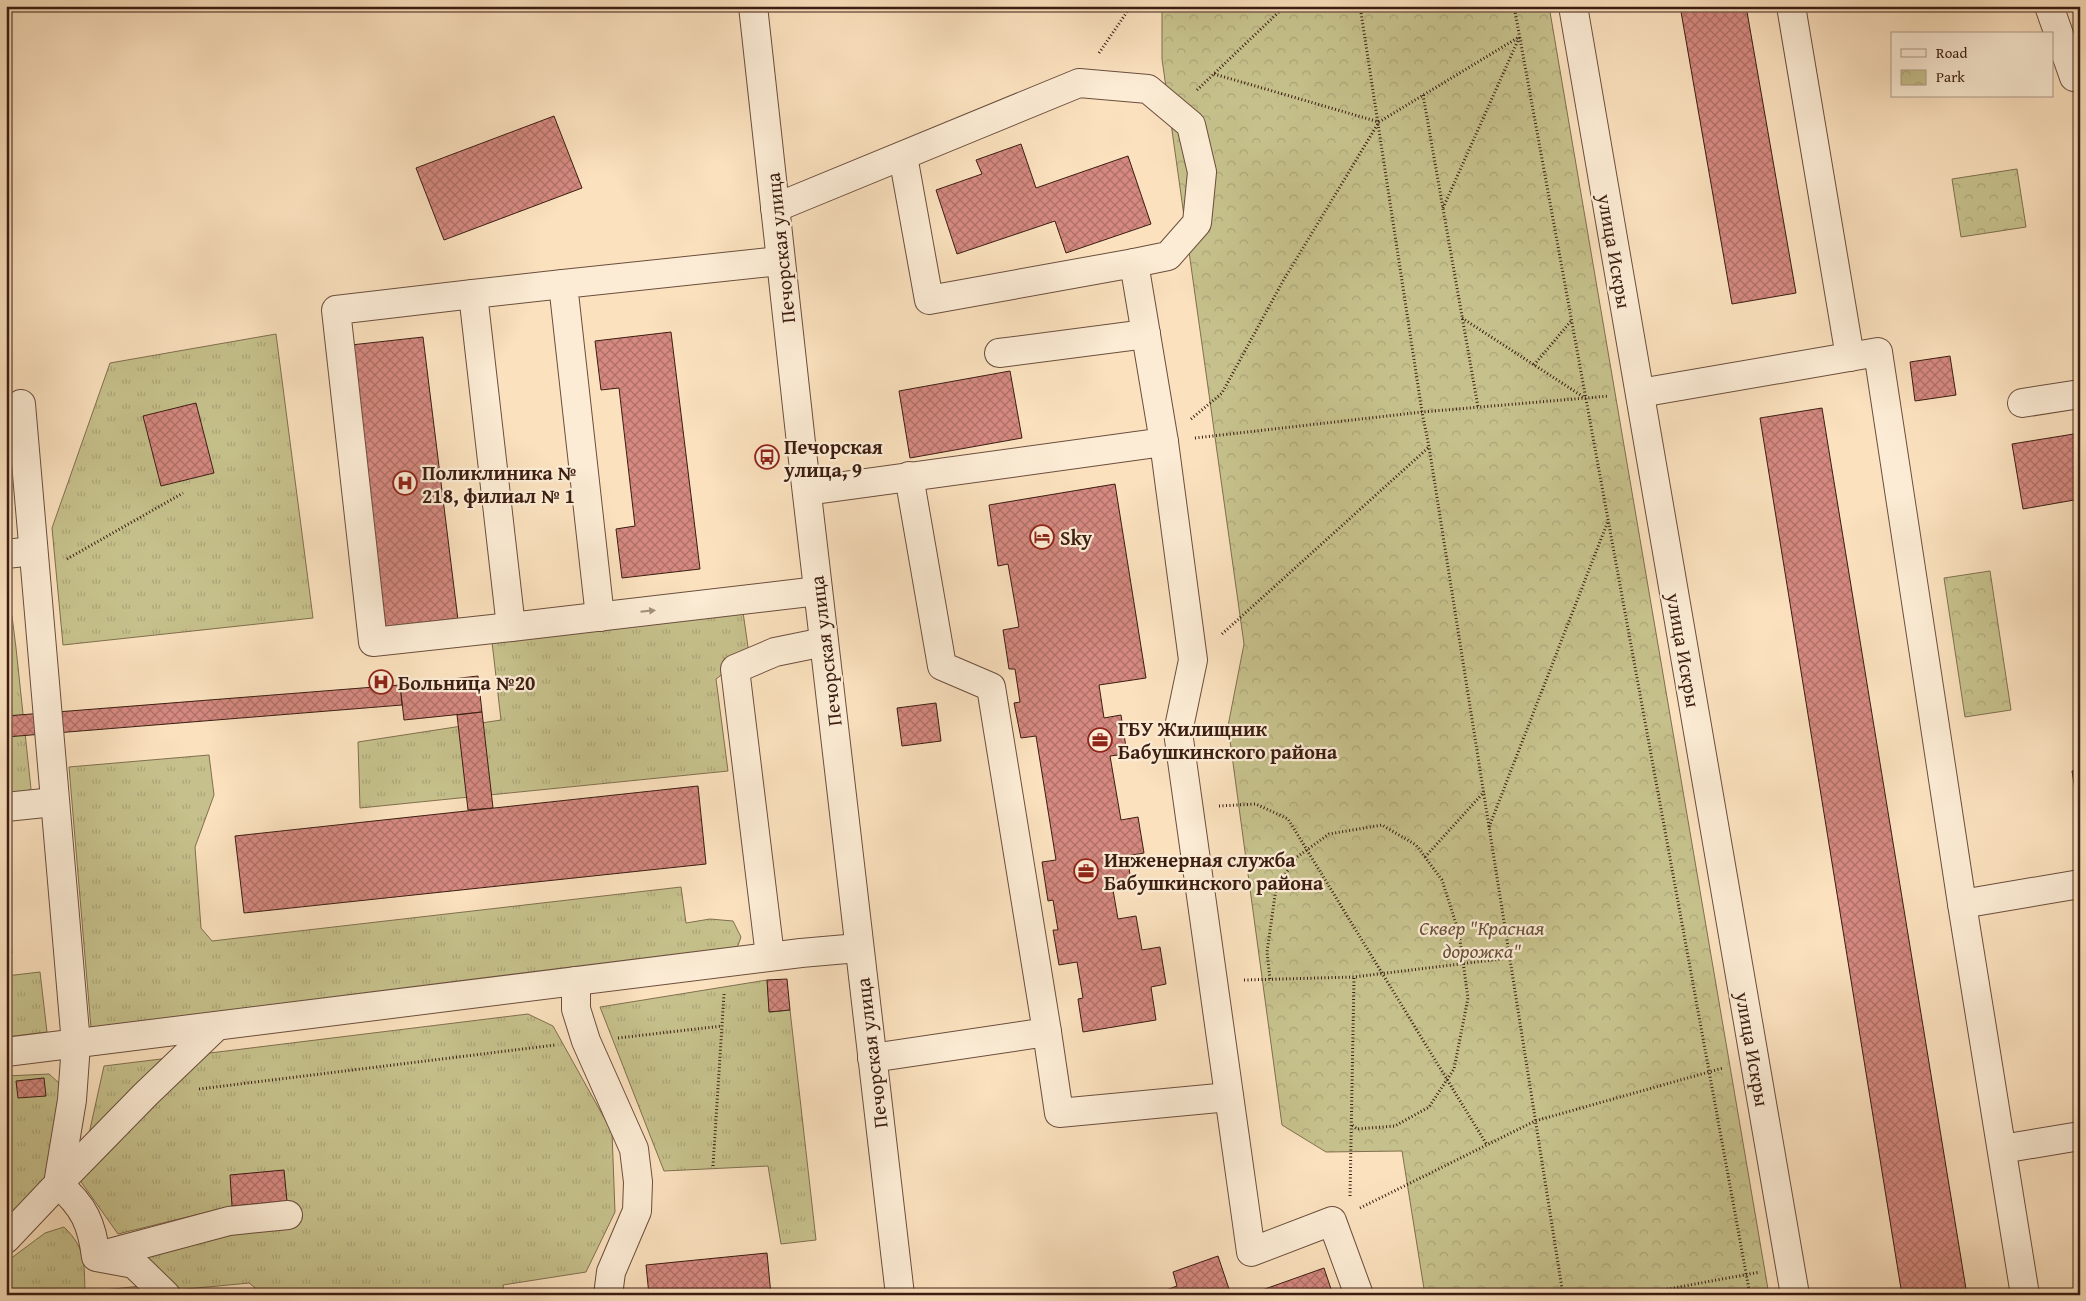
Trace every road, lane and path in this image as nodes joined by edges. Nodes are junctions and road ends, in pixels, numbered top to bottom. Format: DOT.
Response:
graph roads {
  1 [pos="753,6"];
  2 [pos="1131,6"];
  3 [pos="1285,6"];
  4 [pos="1360,6"];
  5 [pos="1514,6"];
  6 [pos="1573,6"];
  7 [pos="1791,6"];
  8 [pos="2049,6"];
  9 [pos="1519,37"];
  10 [pos="1214,74"];
  11 [pos="2078,81"];
  12 [pos="1079,83"];
  13 [pos="1423,95"];
  14 [pos="1175,111"];
  15 [pos="1379,122"];
  16 [pos="903,156"];
  17 [pos="775,208"];
  18 [pos="1443,208"];
  19 [pos="780,261"];
  20 [pos="1134,263"];
  21 [pos="562,284"];
  22 [pos="473,294"];
  23 [pos="1462,318"];
  24 [pos="1572,321"];
  25 [pos="1146,334"];
  26 [pos="999,354"];
  27 [pos="1850,357"];
  28 [pos="1534,364"];
  29 [pos="1640,393"];
  30 [pos="2080,394"];
  31 [pos="1586,398"];
  32 [pos="2022,403"];
  33 [pos="21,404"];
  34 [pos="1478,407"];
  35 [pos="1422,412"];
  36 [pos="1164,442"];
  37 [pos="1430,447"];
  38 [pos="909,476"];
  39 [pos="807,491"];
  40 [pos="183,494"];
  41 [pos="1608,520"];
  42 [pos="6,554"];
  43 [pos="34,564"];
  44 [pos="818,592"];
  45 [pos="600,616"];
  46 [pos="511,626"];
  47 [pos="824,642"];
  48 [pos="1193,660"];
  49 [pos="1484,792"];
  50 [pos="54,802"];
  51 [pos="6,807"];
  52 [pos="1189,807"];
  53 [pos="1489,828"];
  54 [pos="1307,850"];
  55 [pos="1425,857"];
  56 [pos="2080,884"];
  57 [pos="1962,904"];
  58 [pos="858,948"];
  59 [pos="770,956"];
  60 [pos="1509,958"];
  61 [pos="726,962"];
  62 [pos="1464,964"];
  63 [pos="1382,974"];
  64 [pos="1354,977"];
  65 [pos="1270,979"];
  66 [pos="576,981"];
  67 [pos="1213,981"];
  68 [pos="217,1026"];
  69 [pos="722,1026"];
  70 [pos="1047,1032"];
  71 [pos="586,1041"];
  72 [pos="76,1044"];
  73 [pos="6,1052"];
  74 [pos="872,1058"];
  75 [pos="1755,1059"];
  76 [pos="1709,1072"];
  77 [pos="1447,1079"];
  78 [pos="194,1089"];
  79 [pos="1229,1096"];
  80 [pos="1535,1121"];
  81 [pos="1352,1125"];
  82 [pos="2080,1136"];
  83 [pos="1487,1145"];
  84 [pos="2002,1149"];
  85 [pos="713,1166"];
  86 [pos="58,1184"];
  87 [pos="288,1215"];
  88 [pos="1341,1217"];
  89 [pos="6,1240"];
  90 [pos="96,1257"];
  91 [pos="1790,1266"];
  92 [pos="1746,1274"];
  93 [pos="166,1295"];
  94 [pos="608,1295"];
  95 [pos="900,1295"];
  96 [pos="1359,1295"];
  97 [pos="1563,1295"];
  98 [pos="1636,1295"];
  99 [pos="1750,1295"];
  100 [pos="1795,1295"];
  101 [pos="2025,1295"];
  1 -- 17 [label="street, Печорская улица"];
  2 -- 12 [label="path"];
  3 -- 10 [label="path"];
  4 -- 15 [label="path"];
  5 -- 9 [label="path"];
  6 -- 29 [label="street, улица Искры"];
  7 -- 27 [label="street"];
  8 -- 11 [label="street"];
  9 -- 13 [label="path"];
  9 -- 18 [label="path"];
  9 -- 24 [label="path"];
  10 -- 14 [label="path"];
  10 -- 15 [label="path"];
  12 -- 14 [label="street"];
  12 -- 16 [label="street"];
  13 -- 15 [label="path"];
  13 -- 18 [label="path"];
  14 -- 20 [label="street"];
  15 -- 35 [label="path"];
  15 -- 36 [label="path"];
  16 -- 17 [label="street"];
  16 -- 20 [label="street"];
  17 -- 19 [label="street, Печорская улица"];
  18 -- 23 [label="path"];
  19 -- 21 [label="street"];
  19 -- 39 [label="street, Печорская улица"];
  20 -- 25 [label="street"];
  21 -- 22 [label="street"];
  21 -- 45 [label="street"];
  22 -- 46 [label="street"];
  22 -- 46 [label="street"];
  23 -- 28 [label="path"];
  23 -- 34 [label="path"];
  24 -- 28 [label="path"];
  24 -- 31 [label="path"];
  25 -- 26 [label="street"];
  25 -- 36 [label="street"];
  27 -- 29 [label="street"];
  27 -- 57 [label="street"];
  28 -- 31 [label="path"];
  29 -- 31 [label="path"];
  29 -- 75 [label="street, улица Искры"];
  30 -- 32 [label="street"];
  31 -- 34 [label="path"];
  31 -- 41 [label="path"];
  33 -- 43 [label="street"];
  34 -- 35 [label="path"];
  35 -- 36 [label="path"];
  35 -- 37 [label="path"];
  36 -- 38 [label="street"];
  36 -- 48 [label="street"];
  37 -- 48 [label="path"];
  37 -- 49 [label="path"];
  38 -- 39 [label="street"];
  38 -- 70 [label="street"];
  39 -- 44 [label="street, Печорская улица"];
  40 -- 43 [label="path"];
  41 -- 53 [label="path"];
  41 -- 76 [label="path"];
  42 -- 43 [label="street"];
  43 -- 50 [label="street"];
  45 -- 44 [label="street, one-way"];
  44 -- 47 [label="street, Печорская улица"];
  45 -- 46 [label="street"];
  47 -- 58 [label="street, Печорская улица"];
  47 -- 59 [label="street"];
  48 -- 52 [label="street"];
  49 -- 53 [label="path"];
  49 -- 55 [label="path"];
  50 -- 51 [label="street"];
  50 -- 72 [label="street"];
  52 -- 54 [label="path"];
  52 -- 67 [label="street"];
  53 -- 60 [label="path"];
  54 -- 55 [label="path"];
  54 -- 63 [label="path"];
  54 -- 65 [label="path"];
  55 -- 62 [label="path"];
  56 -- 57 [label="street"];
  57 -- 84 [label="street"];
  58 -- 59 [label="street"];
  58 -- 74 [label="street, Печорская улица"];
  59 -- 61 [label="street"];
  60 -- 62 [label="path"];
  60 -- 80 [label="path"];
  61 -- 66 [label="street"];
  61 -- 69 [label="path"];
  62 -- 63 [label="path"];
  62 -- 77 [label="path"];
  63 -- 64 [label="path"];
  63 -- 77 [label="path"];
  64 -- 65 [label="path"];
  64 -- 81 [label="path"];
  65 -- 67 [label="path"];
  66 -- 68 [label="street"];
  66 -- 71 [label="street"];
  67 -- 79 [label="street"];
  68 -- 72 [label="street"];
  68 -- 86 [label="street"];
  69 -- 71 [label="path"];
  69 -- 85 [label="path"];
  70 -- 74 [label="street"];
  70 -- 79 [label="street"];
  71 -- 78 [label="path"];
  71 -- 94 [label="street"];
  72 -- 73 [label="street"];
  72 -- 86 [label="street"];
  74 -- 95 [label="street, Печорская улица"];
  75 -- 76 [label="path"];
  75 -- 91 [label="street, улица Искры"];
  76 -- 80 [label="path"];
  76 -- 92 [label="path"];
  77 -- 81 [label="path"];
  77 -- 83 [label="path"];
  79 -- 88 [label="street"];
  80 -- 83 [label="path"];
  80 -- 97 [label="path"];
  81 -- 88 [label="path"];
  82 -- 84 [label="street"];
  83 -- 88 [label="path"];
  84 -- 101 [label="street"];
  86 -- 89 [label="street"];
  86 -- 90 [label="street"];
  87 -- 90 [label="street"];
  88 -- 96 [label="street"];
  90 -- 93 [label="street"];
  91 -- 92 [label="path"];
  91 -- 100 [label="street, улица Искры"];
  92 -- 98 [label="path"];
  92 -- 99 [label="path"];
}
